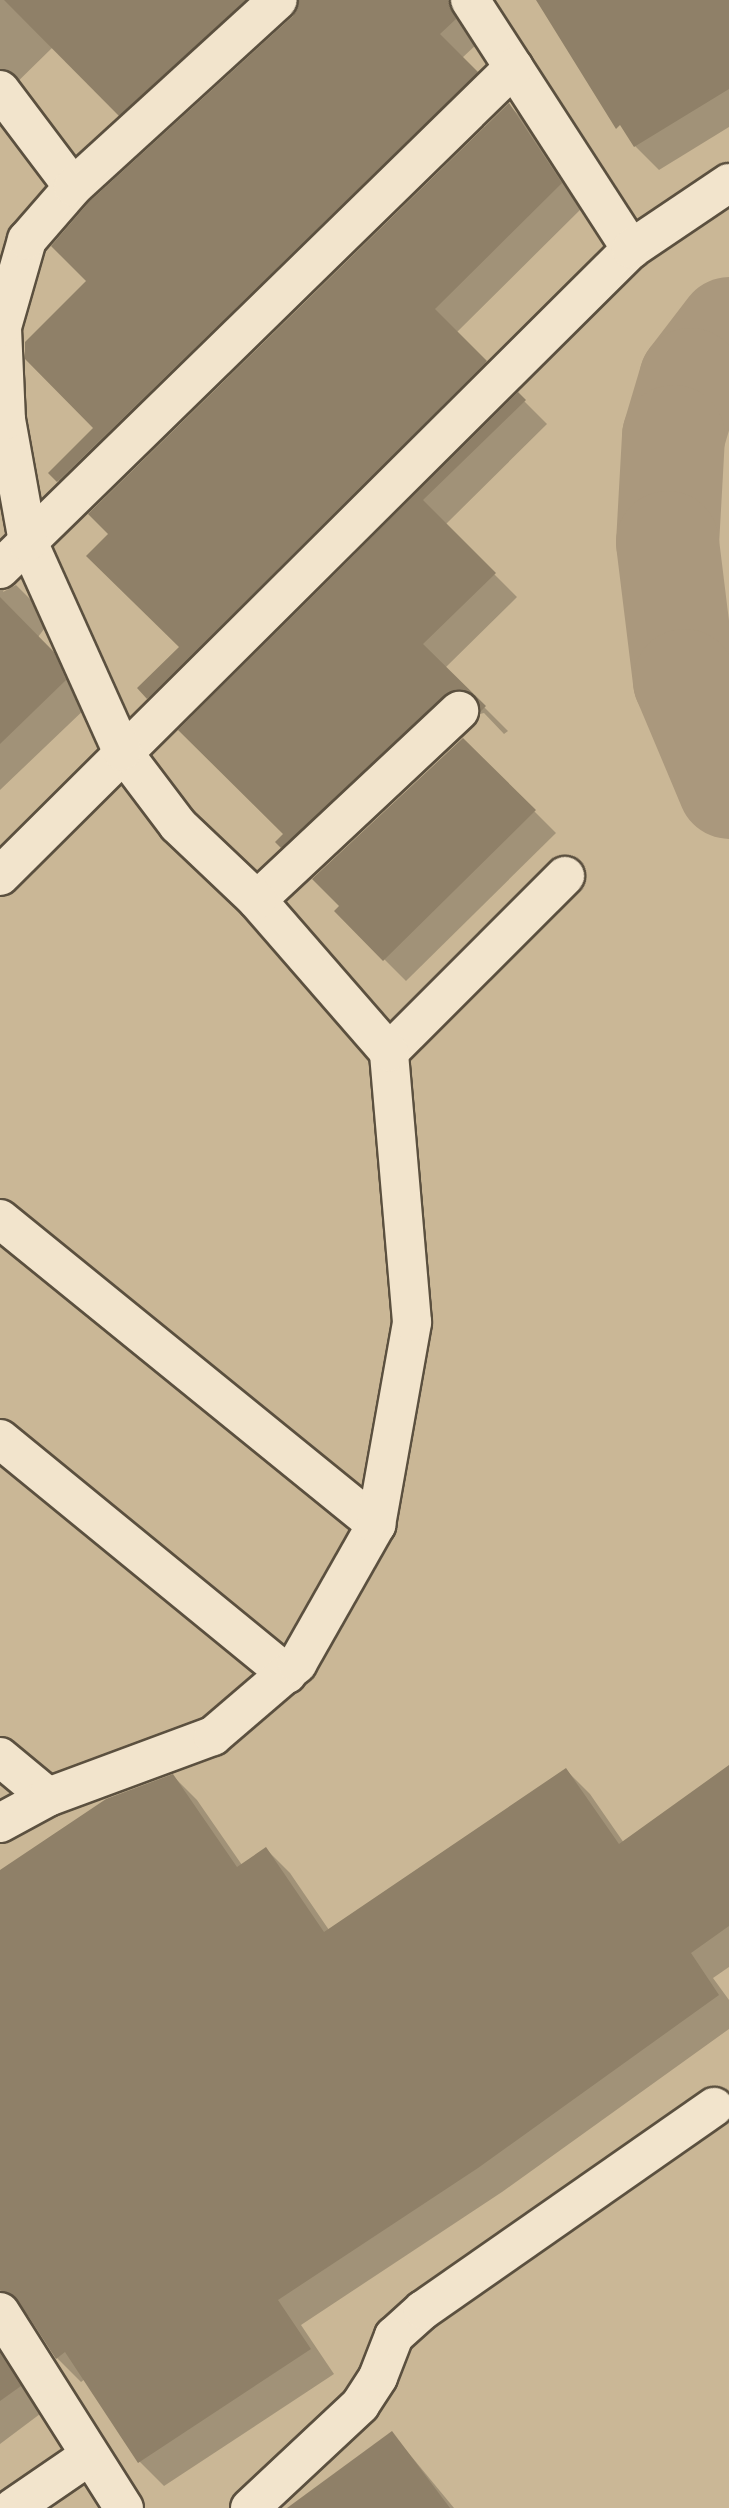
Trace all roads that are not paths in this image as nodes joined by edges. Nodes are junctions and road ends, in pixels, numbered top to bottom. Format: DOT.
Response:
graph roads {
  1 [pos="278,0"];
  2 [pos="470,0"];
  3 [pos="513,67"];
  4 [pos="0,90"];
  5 [pos="729,183"];
  6 [pos="73,187"];
  7 [pos="13,243"];
  8 [pos="631,248"];
  9 [pos="28,542"];
  10 [pos="0,569"];
  11 [pos="459,711"];
  12 [pos="122,751"];
  13 [pos="0,876"];
  14 [pos="565,876"];
  15 [pos="257,900"];
  16 [pos="389,1052"];
  17 [pos="0,1219"];
  18 [pos="0,1439"];
  19 [pos="376,1525"];
  20 [pos="287,1674"];
  21 [pos="0,1757"];
  22 [pos="48,1797"];
  23 [pos="0,1823"];
  24 [pos="714,2107"];
  25 [pos="0,2312"];
  26 [pos="89,2456"];
  27 [pos="13,2508"];
  28 [pos="124,2508"];
  29 [pos="250,2508"];
  1 -- 6 [label="street"];
  2 -- 3 [label="street"];
  3 -- 8 [label="street"];
  3 -- 9 [label="street"];
  4 -- 6 [label="street"];
  5 -- 8 [label="street"];
  6 -- 7 [label="street"];
  7 -- 9 [label="street"];
  8 -- 12 [label="street"];
  9 -- 10 [label="street"];
  9 -- 12 [label="street"];
  11 -- 15 [label="street"];
  12 -- 13 [label="street"];
  12 -- 15 [label="street"];
  14 -- 16 [label="street"];
  15 -- 16 [label="street"];
  16 -- 19 [label="street"];
  17 -- 19 [label="street"];
  18 -- 20 [label="street"];
  19 -- 20 [label="street"];
  20 -- 22 [label="street"];
  21 -- 22 [label="street"];
  22 -- 23 [label="street"];
  24 -- 29 [label="street"];
  25 -- 26 [label="street"];
  26 -- 27 [label="street"];
  26 -- 28 [label="street"];
}
